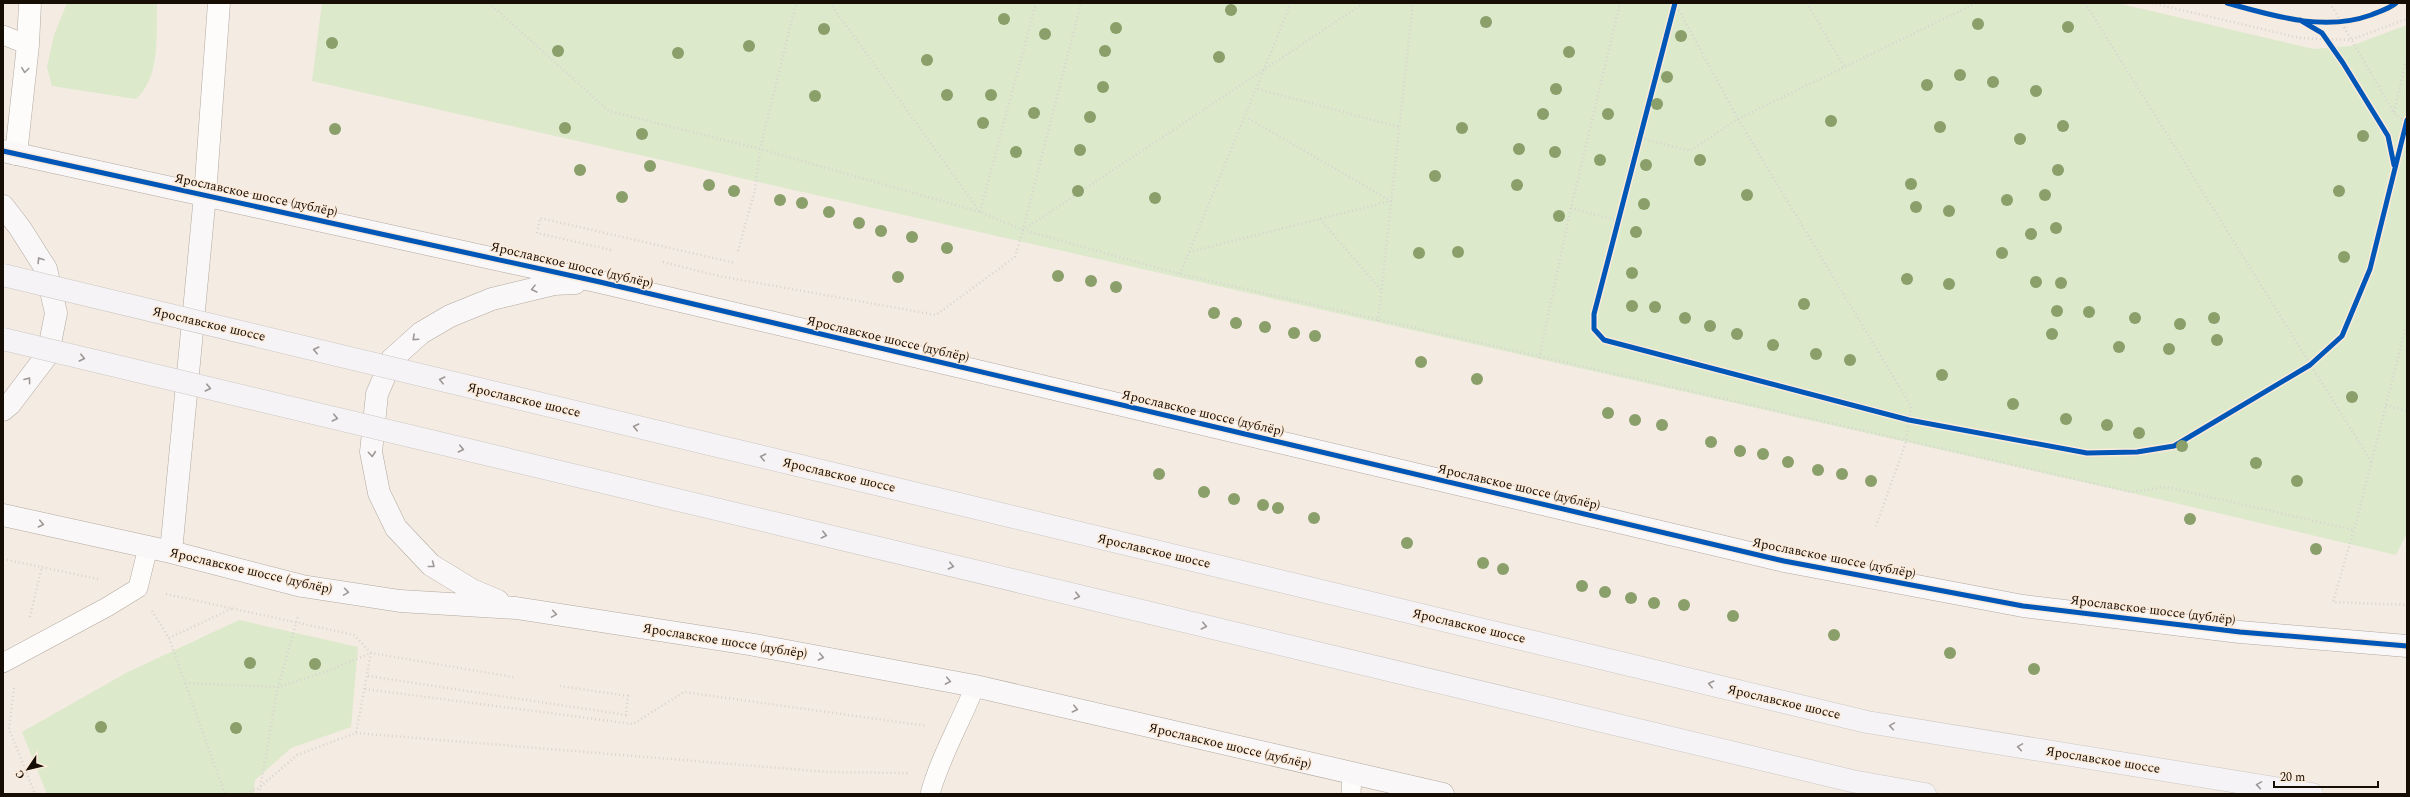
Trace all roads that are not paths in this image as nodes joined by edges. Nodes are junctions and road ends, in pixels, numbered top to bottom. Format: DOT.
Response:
graph roads {
  1 [pos="30,3"];
  2 [pos="210,3"];
  3 [pos="218,3"];
  4 [pos="217,29"];
  5 [pos="3,35"];
  6 [pos="28,45"];
  7 [pos="9,153"];
  8 [pos="205,195"];
  9 [pos="3,206"];
  10 [pos="3,275"];
  11 [pos="600,282"];
  12 [pos="3,339"];
  13 [pos="3,410"];
  14 [pos="3,515"];
  15 [pos="148,547"];
  16 [pos="171,552"];
  17 [pos="516,608"];
  18 [pos="2407,646"];
  19 [pos="3,663"];
  20 [pos="975,686"];
  21 [pos="1852,782"];
  22 [pos="1351,784"];
  23 [pos="930,794"];
  24 [pos="1443,794"];
  25 [pos="1885,794"];
  26 [pos="1925,794"];
  27 [pos="2312,794"];
  1 -- 6 [label="street"];
  2 -- 4 [label="street"];
  3 -- 4 [label="street"];
  4 -- 8 [label="street"];
  5 -- 6 [label="lane"];
  6 -- 7 [label="street, one-way"];
  7 -- 8 [label="street, Ярославское шоссе (дублёр)"];
  8 -- 11 [label="street, Ярославское шоссе (дублёр)"];
  8 -- 16 [label="street"];
  13 -- 9 [label="street, one-way"];
  27 -- 10 [label="main road, Ярославское шоссе, one-way, bridge"];
  11 -- 17 [label="street, one-way"];
  11 -- 18 [label="street, Ярославское шоссе (дублёр)"];
  12 -- 21 [label="main road, one-way, bridge"];
  14 -- 15 [label="street, Ярославское шоссе (дублёр), one-way"];
  15 -- 16 [label="street, Ярославское шоссе (дублёр)"];
  15 -- 19 [label="lane"];
  16 -- 17 [label="street, Ярославское шоссе (дублёр), one-way"];
  17 -- 20 [label="street, Ярославское шоссе (дублёр), one-way"];
  20 -- 22 [label="street, Ярославское шоссе (дублёр), one-way"];
  20 -- 23 [label="lane"];
  21 -- 25 [label="street"];
  21 -- 26 [label="main road"];
  22 -- 24 [label="street, Ярославское шоссе (дублёр)"];
}
